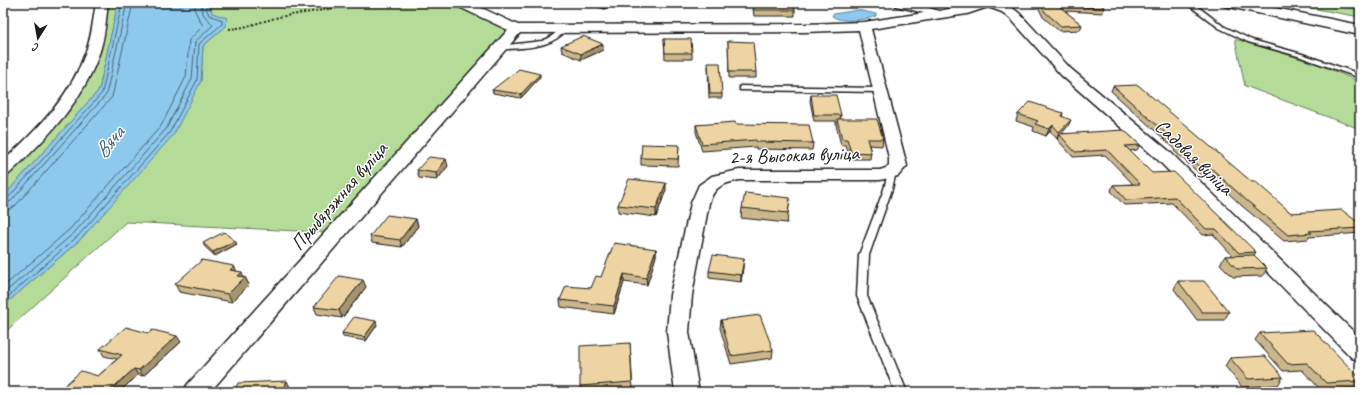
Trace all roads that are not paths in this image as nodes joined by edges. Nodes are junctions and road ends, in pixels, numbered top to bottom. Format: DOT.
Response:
graph roads {
  1 [pos="102,3"];
  2 [pos="462,3"];
  3 [pos="900,3"];
  4 [pos="990,3"];
  5 [pos="1188,3"];
  6 [pos="1229,3"];
  7 [pos="941,14"];
  8 [pos="864,26"];
  9 [pos="565,28"];
  10 [pos="516,29"];
  11 [pos="1360,30"];
  12 [pos="498,48"];
  13 [pos="1360,76"];
  14 [pos="744,88"];
  15 [pos="880,90"];
  16 [pos="3,170"];
  17 [pos="892,172"];
  18 [pos="1360,352"];
  19 [pos="196,392"];
  20 [pos="687,392"];
  21 [pos="901,392"];
  1 -- 16 [label="street"];
  2 -- 10 [label="street"];
  3 -- 7 [label="street"];
  4 -- 7 [label="street"];
  4 -- 18 [label="street, Садовая вуліца"];
  5 -- 13 [label="lane"];
  6 -- 11 [label="main road"];
  7 -- 8 [label="street"];
  8 -- 9 [label="street"];
  8 -- 15 [label="street"];
  9 -- 10 [label="street"];
  9 -- 12 [label="lane"];
  10 -- 12 [label="street, Прыбярэжная вуліца"];
  12 -- 19 [label="street, Прыбярэжная вуліца"];
  14 -- 15 [label="lane"];
  15 -- 17 [label="street"];
  17 -- 20 [label="street, 2-я Высокая вуліца"];
  17 -- 21 [label="lane"];
}
